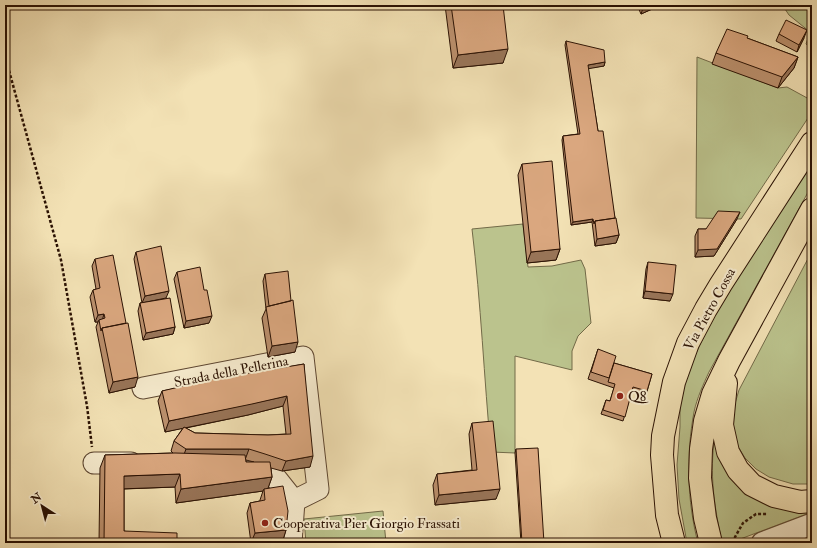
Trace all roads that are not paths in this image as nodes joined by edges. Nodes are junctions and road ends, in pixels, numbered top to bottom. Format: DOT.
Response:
graph roads {
  1 [pos="812,143"];
  2 [pos="812,208"];
  3 [pos="729,361"];
  4 [pos="143,388"];
  5 [pos="94,463"];
  6 [pos="147,464"];
  7 [pos="223,465"];
  8 [pos="294,501"];
  9 [pos="812,501"];
  10 [pos="812,524"];
  11 [pos="291,543"];
  12 [pos="674,543"];
  13 [pos="711,543"];
  14 [pos="762,543"];
  1 -- 12 [label="main road, Via Pietro Cossa"];
  2 -- 3 [label="main road"];
  3 -- 9 [label="main road"];
  3 -- 13 [label="main road"];
  4 -- 8 [label="street, Strada della Pellerina"];
  5 -- 6 [label="street"];
  7 -- 8 [label="street"];
  8 -- 11 [label="street"];
  10 -- 14 [label="street"];
}
